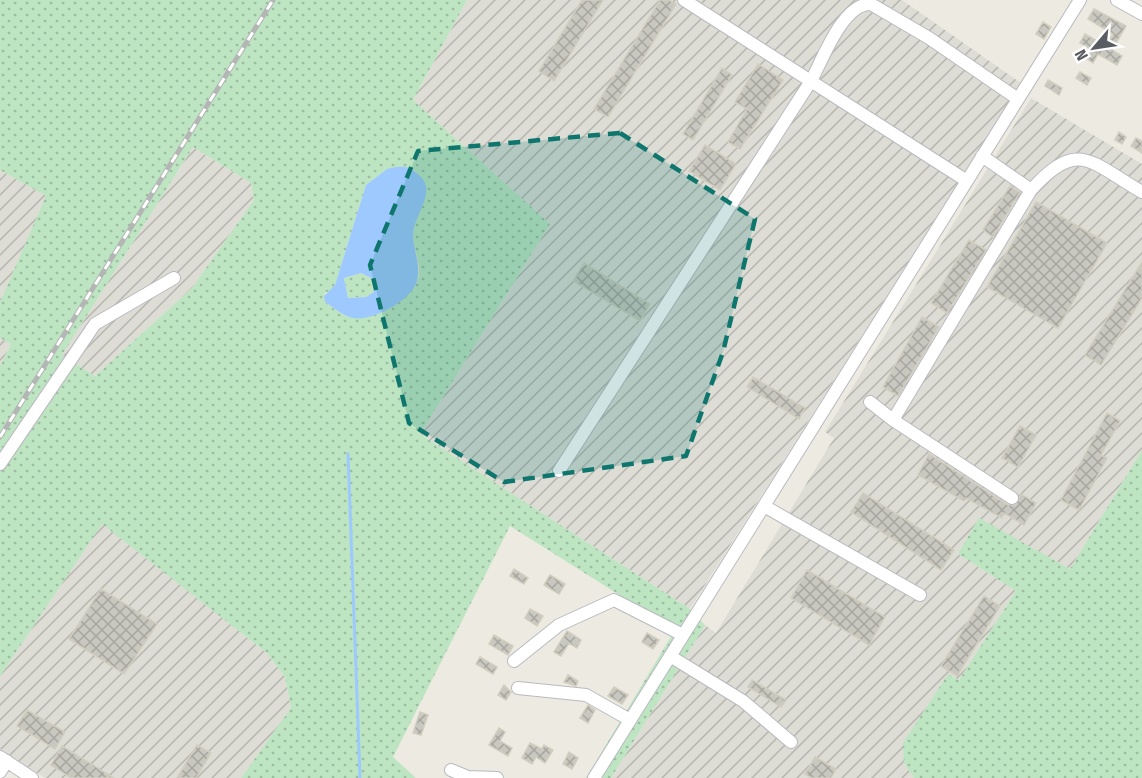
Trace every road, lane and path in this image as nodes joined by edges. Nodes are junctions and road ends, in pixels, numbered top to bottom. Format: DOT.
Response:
graph roads {
  1 [pos="684,0"];
  2 [pos="1080,0"];
  3 [pos="1117,0"];
  4 [pos="1142,14"];
  5 [pos="811,81"];
  6 [pos="1018,99"];
  7 [pos="982,156"];
  8 [pos="966,181"];
  9 [pos="1031,190"];
  10 [pos="1142,192"];
  11 [pos="174,278"];
  12 [pos="870,402"];
  13 [pos="894,420"];
  14 [pos="0,464"];
  15 [pos="559,471"];
  16 [pos="1012,498"];
  17 [pos="764,506"];
  18 [pos="920,595"];
  19 [pos="683,635"];
  20 [pos="670,657"];
  21 [pos="514,661"];
  22 [pos="518,688"];
  23 [pos="630,720"];
  24 [pos="791,742"];
  25 [pos="2,763"];
  26 [pos="451,770"];
  27 [pos="32,778"];
  28 [pos="497,778"];
  29 [pos="594,778"];
  1 -- 5 [label="street"];
  2 -- 6 [label="street"];
  3 -- 4 [label="street"];
  5 -- 6 [label="street"];
  5 -- 8 [label="street"];
  5 -- 15 [label="street"];
  6 -- 7 [label="street"];
  7 -- 8 [label="street"];
  7 -- 9 [label="street"];
  8 -- 17 [label="street"];
  9 -- 10 [label="street"];
  9 -- 13 [label="street"];
  11 -- 14 [label="street"];
  12 -- 13 [label="street"];
  13 -- 16 [label="street"];
  17 -- 18 [label="street"];
  17 -- 19 [label="street"];
  19 -- 20 [label="street"];
  19 -- 21 [label="street"];
  20 -- 23 [label="street"];
  20 -- 24 [label="street"];
  22 -- 23 [label="street"];
  23 -- 29 [label="street"];
  25 -- 27 [label="street"];
  26 -- 28 [label="street"];
}
